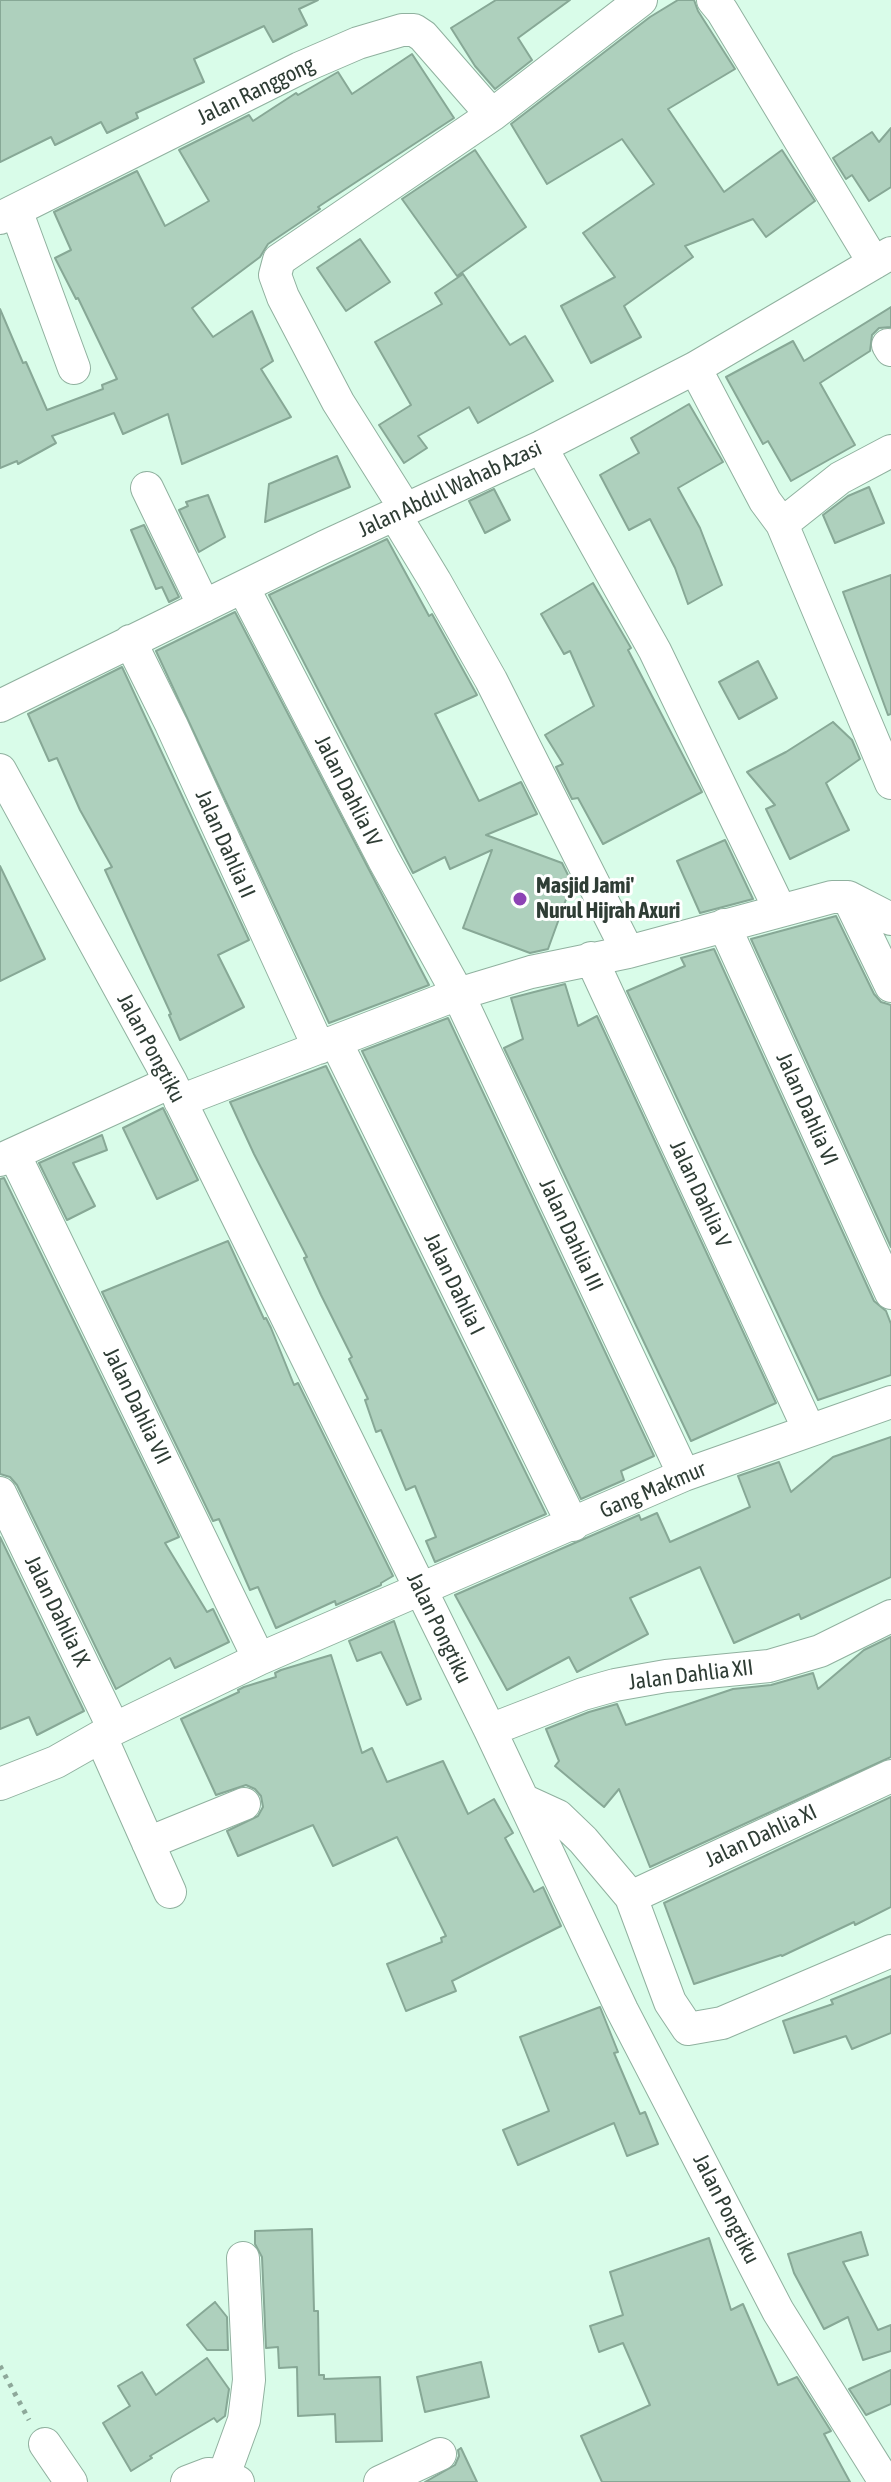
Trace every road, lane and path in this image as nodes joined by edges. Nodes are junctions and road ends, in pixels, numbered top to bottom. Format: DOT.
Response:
graph roads {
  1 [pos="641,0"];
  2 [pos="713,0"];
  3 [pos="492,115"];
  4 [pos="8,214"];
  5 [pos="883,258"];
  6 [pos="74,368"];
  7 [pos="695,368"];
  8 [pos="541,447"];
  9 [pos="891,451"];
  10 [pos="147,488"];
  11 [pos="400,512"];
  12 [pos="782,524"];
  13 [pos="243,587"];
  14 [pos="204,606"];
  15 [pos="130,641"];
  16 [pos="0,706"];
  17 [pos="0,770"];
  18 [pos="891,783"];
  19 [pos="848,897"];
  20 [pos="780,910"];
  21 [pos="891,919"];
  22 [pos="724,925"];
  23 [pos="628,952"];
  24 [pos="591,958"];
  25 [pos="891,986"];
  26 [pos="458,994"];
  27 [pos="328,1045"];
  28 [pos="176,1092"];
  29 [pos="7,1157"];
  30 [pos="891,1293"];
  31 [pos="891,1402"];
  32 [pos="809,1430"];
  33 [pos="684,1475"];
  34 [pos="0,1493"];
  35 [pos="573,1525"];
  36 [pos="420,1589"];
  37 [pos="891,1616"];
  38 [pos="259,1659"];
  39 [pos="490,1730"];
  40 [pos="108,1733"];
  41 [pos="891,1776"];
  42 [pos="0,1784"];
  43 [pos="523,1800"];
  44 [pos="244,1804"];
  45 [pos="148,1843"];
  46 [pos="170,1892"];
  47 [pos="631,1897"];
  48 [pos="891,1951"];
  49 [pos="243,2258"];
  50 [pos="0,2366"];
  51 [pos="45,2444"];
  52 [pos="440,2454"];
  53 [pos="231,2479"];
  54 [pos="71,2482"];
  55 [pos="187,2482"];
  56 [pos="380,2482"];
  57 [pos="885,2482"];
  1 -- 3 [label="street"];
  2 -- 5 [label="street"];
  3 -- 4 [label="street, Jalan Ranggong"];
  3 -- 11 [label="street"];
  4 -- 6 [label="street"];
  5 -- 7 [label="street, Jalan Abdul Wahab Azasi"];
  7 -- 8 [label="street, Jalan Abdul Wahab Azasi"];
  7 -- 12 [label="street"];
  8 -- 11 [label="street, Jalan Abdul Wahab Azasi"];
  8 -- 20 [label="street"];
  9 -- 12 [label="street"];
  10 -- 14 [label="street"];
  11 -- 13 [label="street, Jalan Abdul Wahab Azasi"];
  11 -- 23 [label="street"];
  12 -- 18 [label="street"];
  13 -- 14 [label="street, Jalan Abdul Wahab Azasi"];
  13 -- 26 [label="street, Jalan Dahlia IV"];
  14 -- 15 [label="street, Jalan Abdul Wahab Azasi"];
  15 -- 16 [label="street, Jalan Abdul Wahab Azasi"];
  15 -- 27 [label="street, Jalan Dahlia II"];
  17 -- 28 [label="street, Jalan Pongtiku"];
  19 -- 20 [label="street"];
  19 -- 21 [label="street"];
  19 -- 25 [label="street"];
  20 -- 22 [label="street"];
  22 -- 23 [label="street"];
  22 -- 30 [label="street, Jalan Dahlia VI"];
  23 -- 24 [label="street"];
  24 -- 26 [label="street"];
  24 -- 32 [label="street, Jalan Dahlia V"];
  26 -- 27 [label="street"];
  26 -- 33 [label="street, Jalan Dahlia III"];
  27 -- 28 [label="street"];
  27 -- 35 [label="street, Jalan Dahlia I"];
  28 -- 29 [label="street"];
  28 -- 36 [label="street, Jalan Pongtiku"];
  29 -- 38 [label="street, Jalan Dahlia VII"];
  31 -- 32 [label="street, Gang Makmur"];
  32 -- 33 [label="street, Gang Makmur"];
  33 -- 35 [label="street, Gang Makmur"];
  34 -- 40 [label="street, Jalan Dahlia IX"];
  35 -- 36 [label="street, Gang Makmur"];
  36 -- 38 [label="street, Gang Makmur"];
  36 -- 39 [label="street, Jalan Pongtiku"];
  37 -- 39 [label="street, Jalan Dahlia XII"];
  38 -- 40 [label="street, Gang Makmur"];
  39 -- 43 [label="street, Jalan Pongtiku"];
  40 -- 42 [label="street, Gang Makmur"];
  40 -- 45 [label="street, Jalan Dahlia IX"];
  41 -- 47 [label="street, Jalan Dahlia XI"];
  43 -- 47 [label="street"];
  43 -- 57 [label="street, Jalan Pongtiku"];
  44 -- 45 [label="street"];
  45 -- 46 [label="street, Jalan Dahlia IX"];
  47 -- 48 [label="street"];
  49 -- 53 [label="street"];
  50 -- 51 [label="path"];
  51 -- 54 [label="street"];
  52 -- 56 [label="street"];
  53 -- 55 [label="street"];
}
